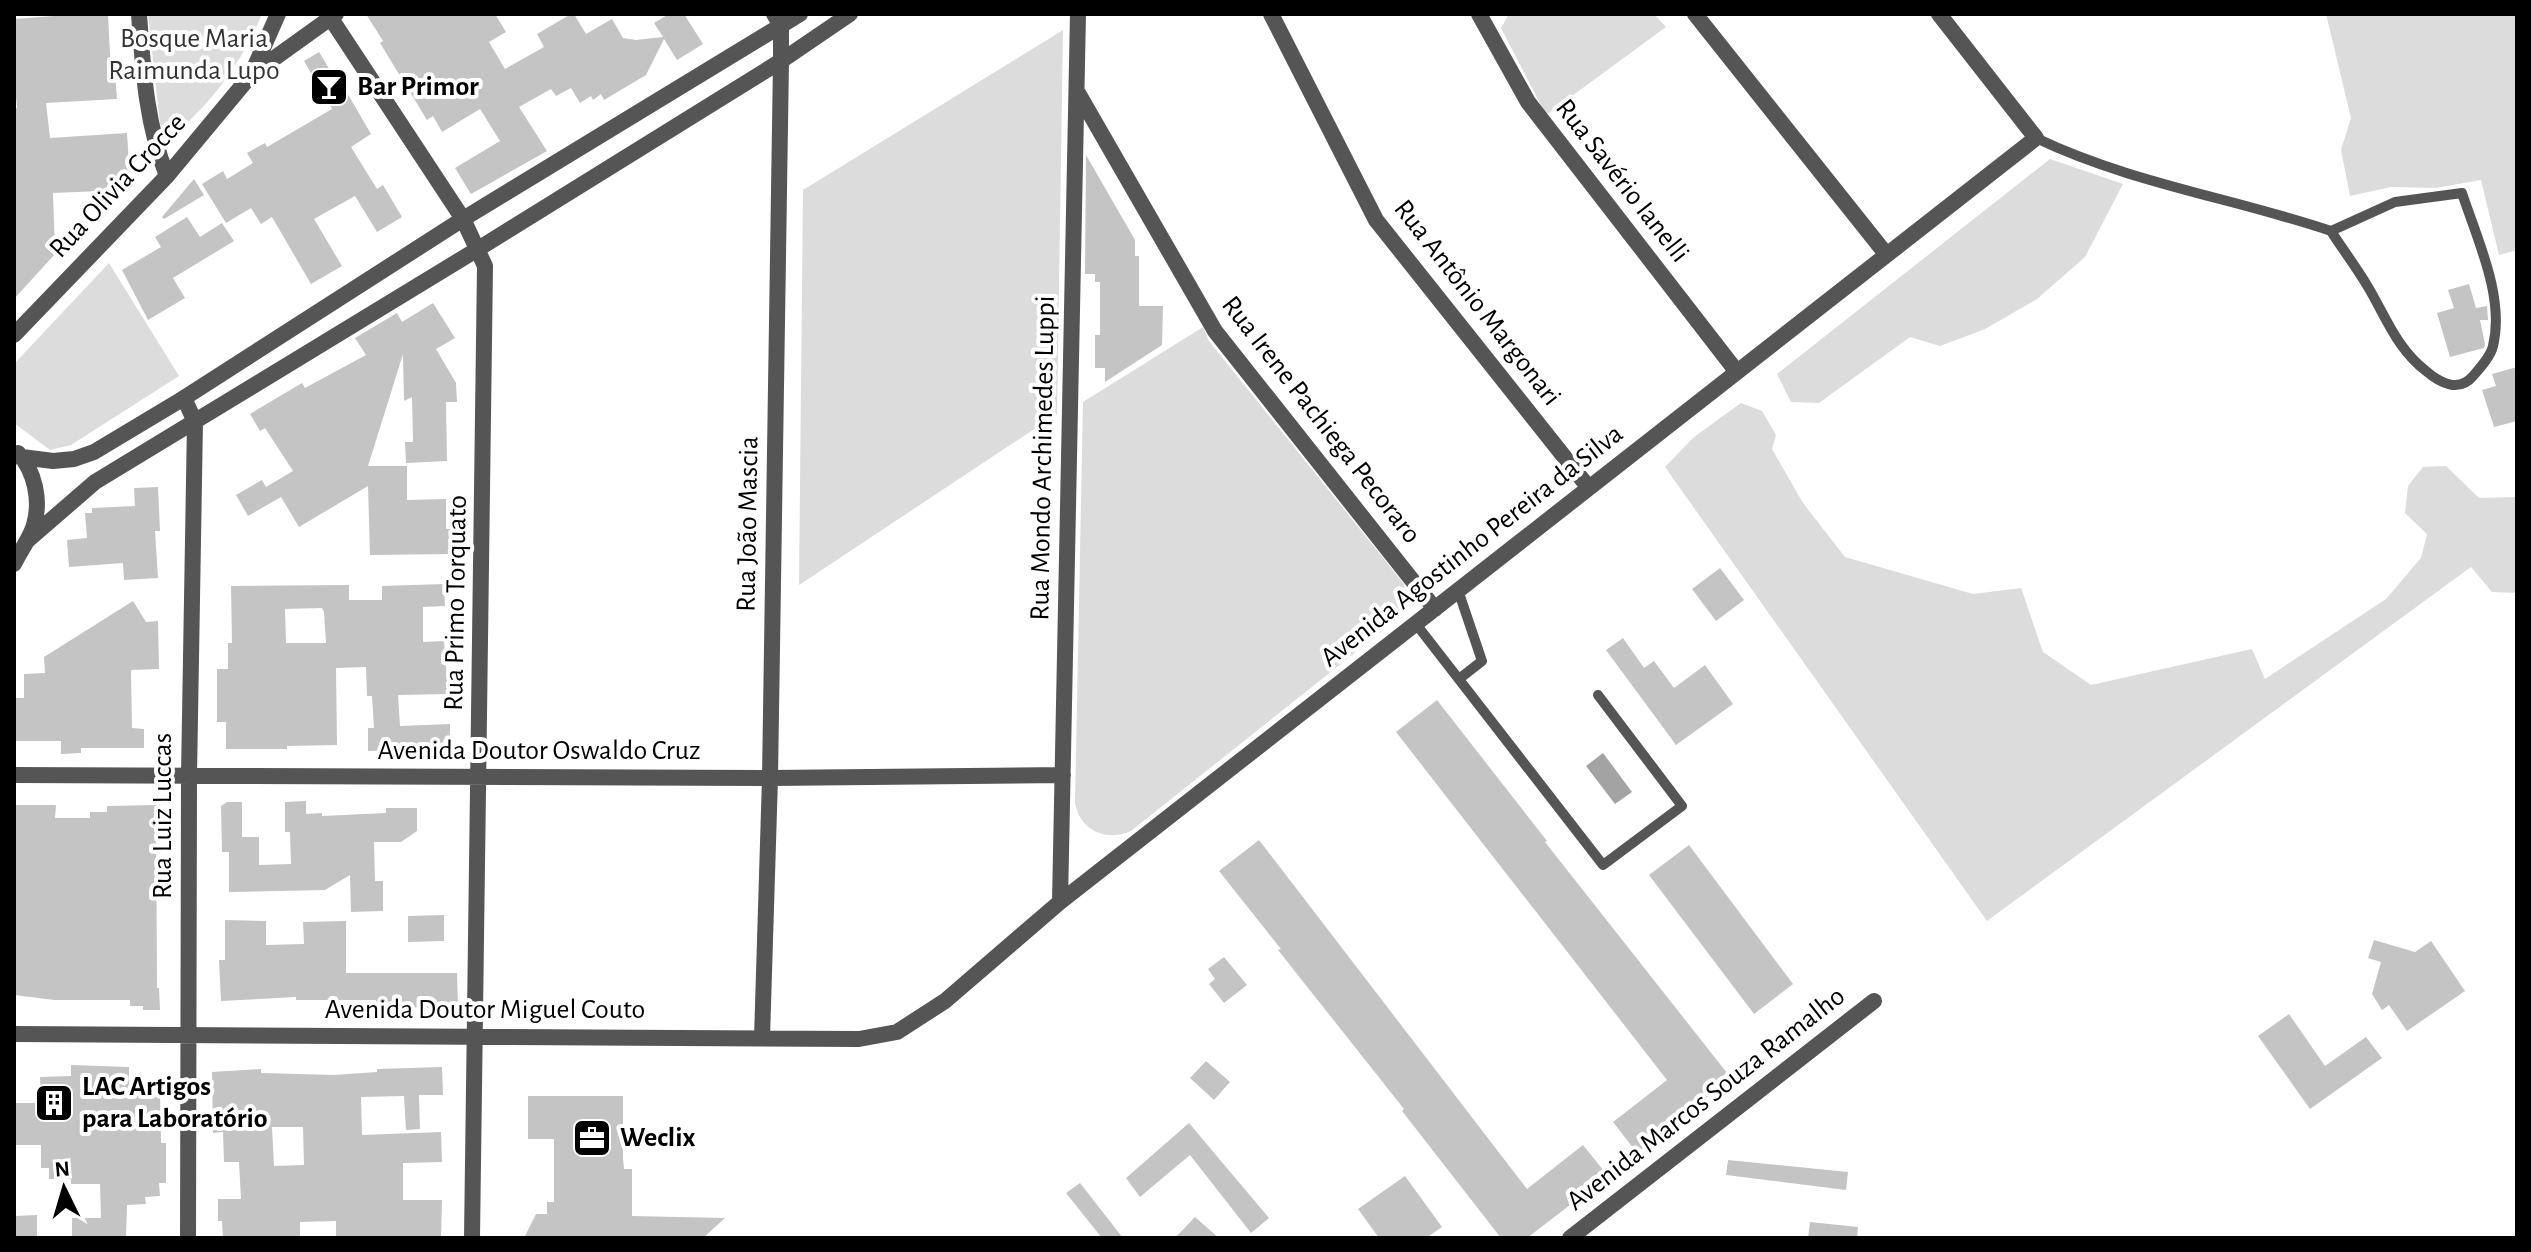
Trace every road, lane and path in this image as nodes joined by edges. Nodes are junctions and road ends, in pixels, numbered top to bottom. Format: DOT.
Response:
graph roads {
  1 [pos="139,14"];
  2 [pos="278,14"];
  3 [pos="800,14"];
  4 [pos="850,14"];
  5 [pos="1078,14"];
  6 [pos="1271,14"];
  7 [pos="1479,14"];
  8 [pos="1695,14"];
  9 [pos="1939,14"];
  10 [pos="331,15"];
  11 [pos="777,20"];
  12 [pos="781,61"];
  13 [pos="251,75"];
  14 [pos="1077,92"];
  15 [pos="2036,138"];
  16 [pos="167,176"];
  17 [pos="463,219"];
  18 [pos="2331,231"];
  19 [pos="478,249"];
  20 [pos="1886,254"];
  21 [pos="14,335"];
  22 [pos="1737,372"];
  23 [pos="184,398"];
  24 [pos="195,422"];
  25 [pos="17,454"];
  26 [pos="1589,488"];
  27 [pos="19,553"];
  28 [pos="1458,590"];
  29 [pos="1435,609"];
  30 [pos="1416,624"];
  31 [pos="1459,679"];
  32 [pos="1598,695"];
  33 [pos="14,775"];
  34 [pos="1063,775"];
  35 [pos="189,776"];
  36 [pos="480,776"];
  37 [pos="770,778"];
  38 [pos="1060,902"];
  39 [pos="945,1001"];
  40 [pos="1874,1001"];
  41 [pos="14,1034"];
  42 [pos="188,1034"];
  43 [pos="476,1037"];
  44 [pos="762,1038"];
  45 [pos="188,1238"];
  46 [pos="472,1238"];
  47 [pos="1570,1238"];
  1 -- 16 [label="street"];
  2 -- 13 [label="street"];
  3 -- 11 [label="street"];
  4 -- 12 [label="street"];
  5 -- 14 [label="street, Rua Mondo Archimedes Luppi"];
  6 -- 26 [label="street, Rua Antônio Margonari"];
  7 -- 22 [label="street, Rua Savério Ianelli"];
  8 -- 20 [label="street"];
  9 -- 15 [label="street"];
  10 -- 13 [label="street, Rua Olivia Crocce"];
  10 -- 17 [label="street, Rua Primo Torquato"];
  11 -- 12 [label="street, Rua João Mascia"];
  11 -- 17 [label="street"];
  12 -- 19 [label="street"];
  12 -- 37 [label="street, Rua João Mascia"];
  13 -- 16 [label="street, Rua Olivia Crocce"];
  14 -- 29 [label="street, Rua Irene Pachiega Pecoraro"];
  14 -- 34 [label="street, Rua Mondo Archimedes Luppi"];
  15 -- 18 [label="lane"];
  15 -- 20 [label="street, Avenida Agostinho Pereira da Silva"];
  16 -- 21 [label="street, Rua Olivia Crocce"];
  17 -- 19 [label="street, Rua Primo Torquato"];
  17 -- 23 [label="street"];
  18 -- 18 [label="lane"];
  19 -- 24 [label="street"];
  19 -- 36 [label="street, Rua Primo Torquato"];
  20 -- 22 [label="street, Avenida Agostinho Pereira da Silva"];
  22 -- 26 [label="street, Avenida Agostinho Pereira da Silva"];
  23 -- 24 [label="street, Rua Luiz Luccas"];
  23 -- 25 [label="street"];
  24 -- 27 [label="street"];
  24 -- 35 [label="street, Rua Luiz Luccas"];
  25 -- 27 [label="street"];
  26 -- 28 [label="street, Avenida Agostinho Pereira da Silva"];
  28 -- 29 [label="street, Avenida Agostinho Pereira da Silva"];
  28 -- 31 [label="lane"];
  29 -- 30 [label="street, Avenida Agostinho Pereira da Silva"];
  30 -- 31 [label="lane"];
  30 -- 38 [label="street, Avenida Agostinho Pereira da Silva"];
  31 -- 32 [label="lane"];
  33 -- 35 [label="street, Avenida Doutor Oswaldo Cruz"];
  34 -- 37 [label="street, Avenida Doutor Oswaldo Cruz"];
  34 -- 38 [label="street, Rua Mondo Archimedes Luppi"];
  35 -- 36 [label="street, Avenida Doutor Oswaldo Cruz"];
  35 -- 42 [label="street, Rua Luiz Luccas"];
  36 -- 37 [label="street, Avenida Doutor Oswaldo Cruz"];
  36 -- 43 [label="street, Rua Primo Torquato"];
  37 -- 44 [label="street, Rua João Mascia"];
  38 -- 39 [label="street, Avenida Agostinho Pereira da Silva"];
  39 -- 44 [label="street, Avenida Doutor Miguel Couto"];
  40 -- 47 [label="street, Avenida Marcos Souza Ramalho"];
  41 -- 42 [label="street, Avenida Doutor Miguel Couto"];
  42 -- 43 [label="street, Avenida Doutor Miguel Couto"];
  42 -- 45 [label="street, Rua Luiz Luccas"];
  43 -- 44 [label="street, Avenida Doutor Miguel Couto"];
  43 -- 46 [label="street, Rua Primo Torquato"];
}
